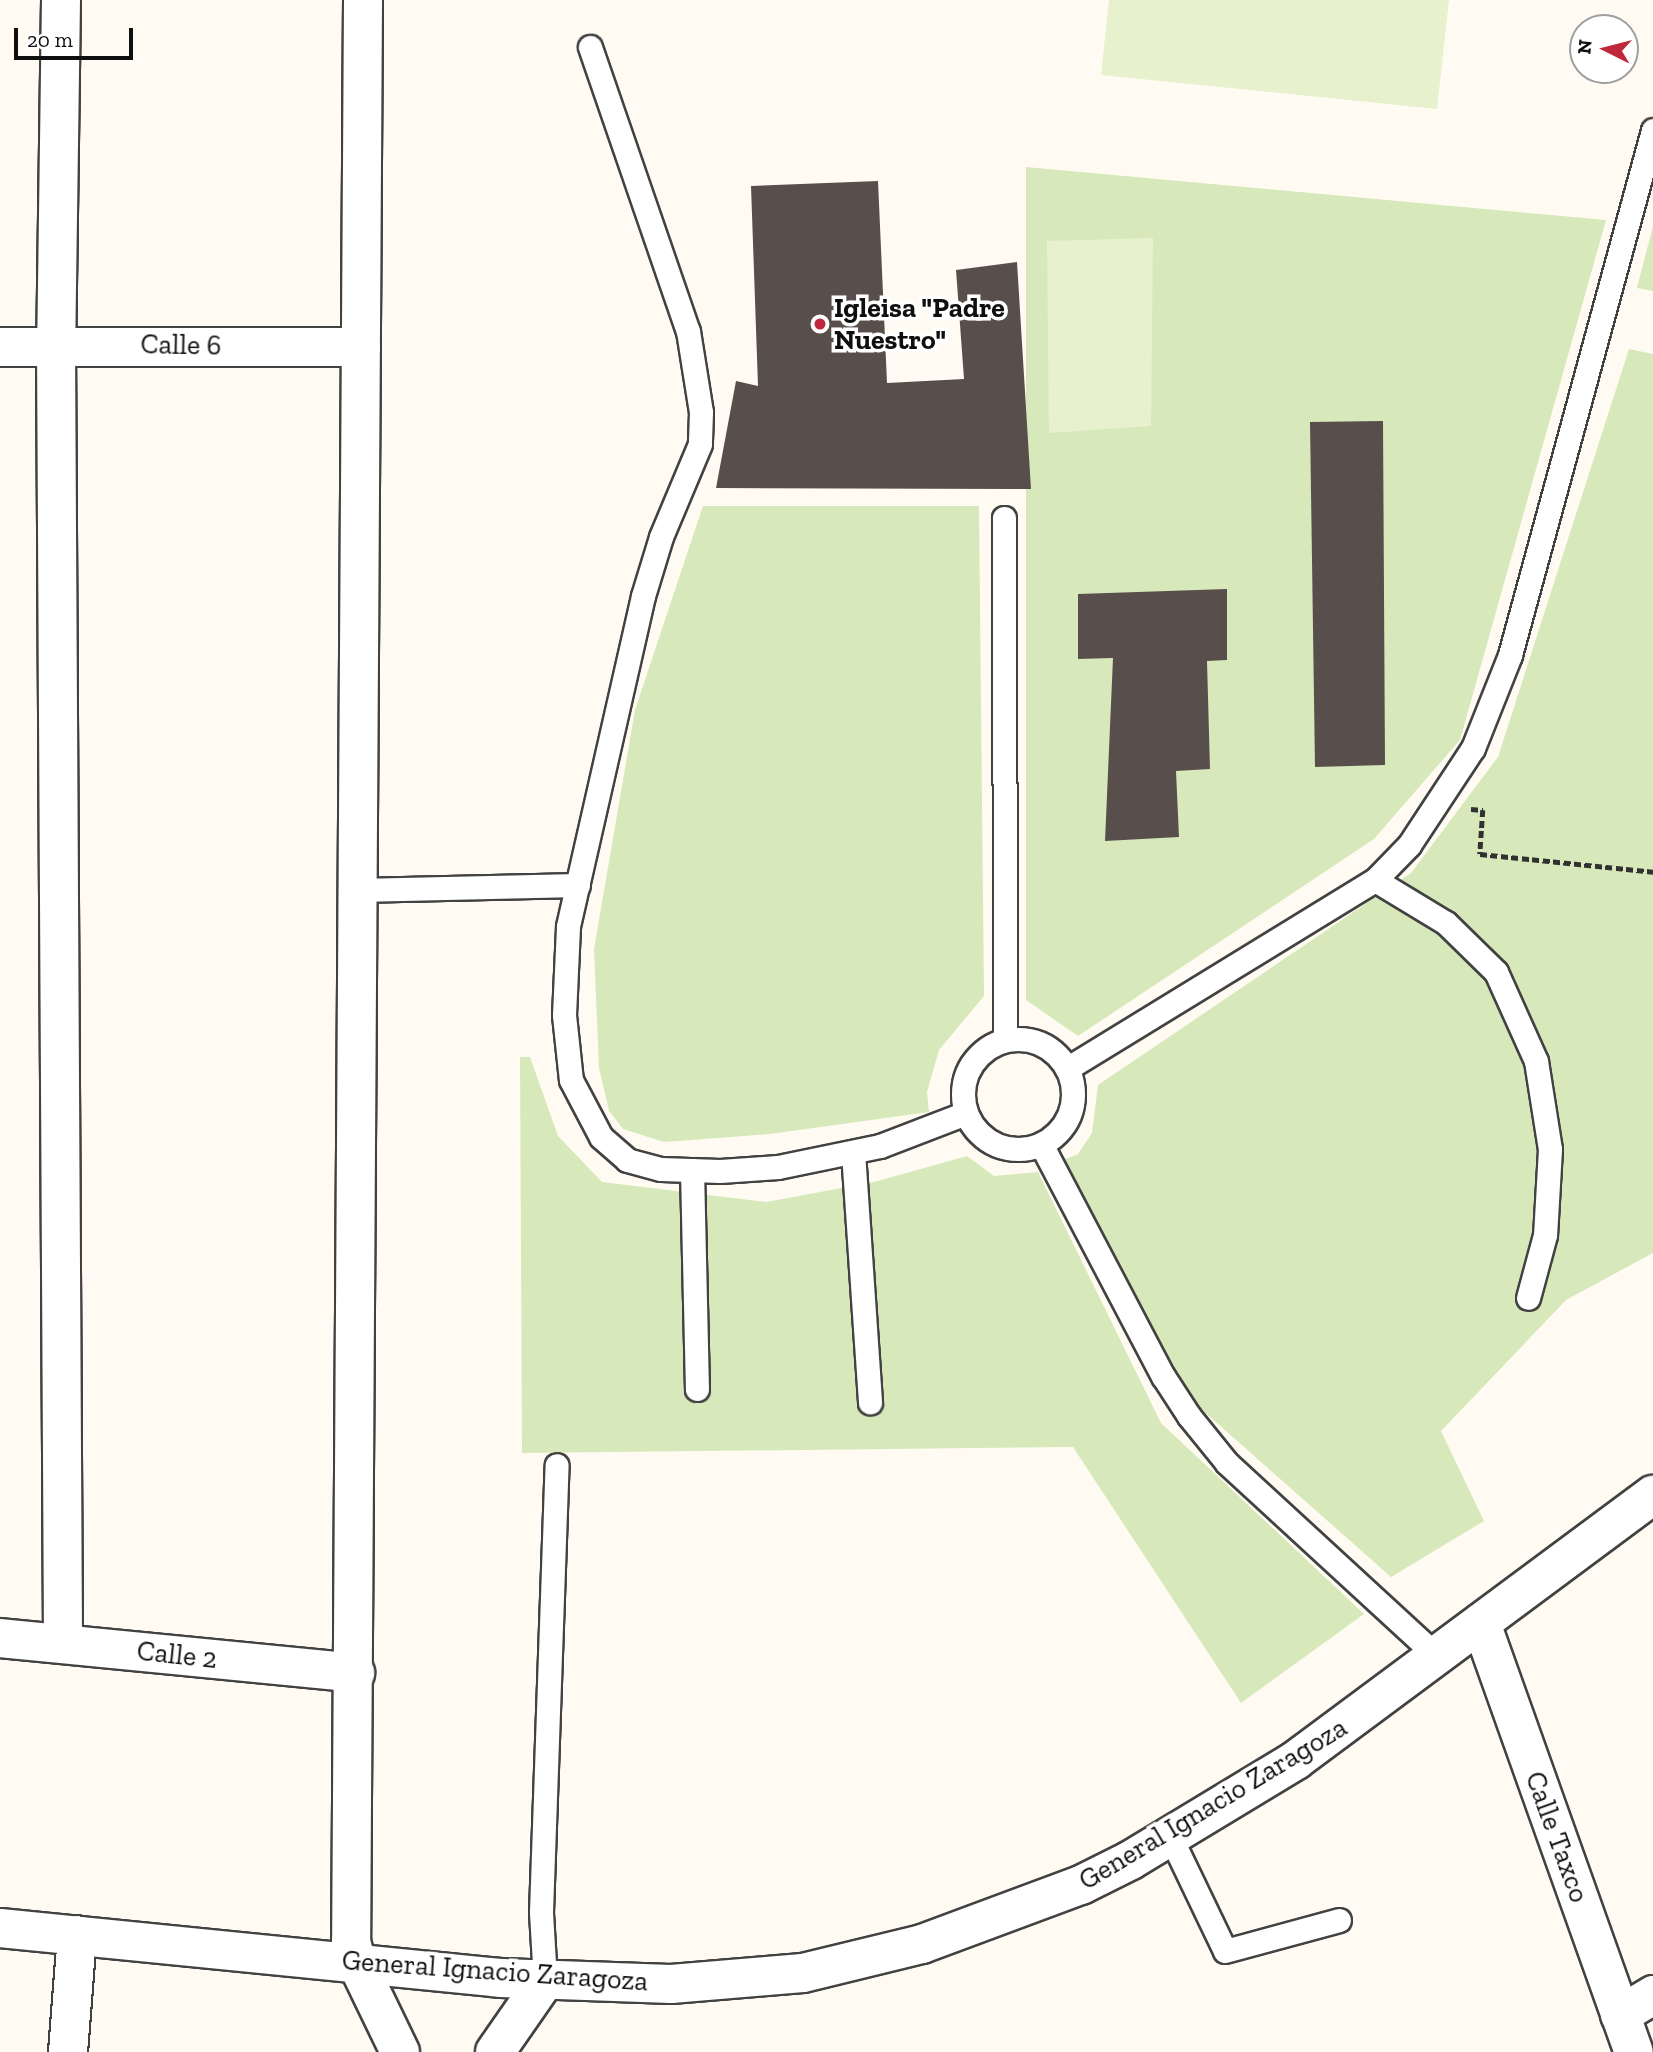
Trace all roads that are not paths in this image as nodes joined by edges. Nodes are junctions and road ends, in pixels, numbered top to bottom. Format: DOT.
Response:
graph roads {
  1 [pos="61,0"];
  2 [pos="363,0"];
  3 [pos="590,47"];
  4 [pos="1653,130"];
  5 [pos="56,344"];
  6 [pos="0,347"];
  7 [pos="361,347"];
  8 [pos="1004,518"];
  9 [pos="1375,880"];
  10 [pos="578,885"];
  11 [pos="358,890"];
  12 [pos="1004,1040"];
  13 [pos="1068,1068"];
  14 [pos="966,1113"];
  15 [pos="1041,1144"];
  16 [pos="853,1152"];
  17 [pos="692,1170"];
  18 [pos="1528,1298"];
  19 [pos="697,1389"];
  20 [pos="870,1402"];
  21 [pos="557,1465"];
  22 [pos="1653,1495"];
  23 [pos="1481,1623"];
  24 [pos="0,1637"];
  25 [pos="63,1644"];
  26 [pos="1437,1656"];
  27 [pos="355,1673"];
  28 [pos="1170,1836"];
  29 [pos="1339,1920"];
  30 [pos="0,1928"];
  31 [pos="77,1935"];
  32 [pos="356,1961"];
  33 [pos="545,1980"];
  34 [pos="1653,1995"];
  35 [pos="1620,2015"];
  36 [pos="68,2052"];
  37 [pos="400,2052"];
  38 [pos="495,2052"];
  39 [pos="1634,2052"];
  1 -- 5 [label="street"];
  2 -- 7 [label="street"];
  3 -- 10 [label="lane"];
  4 -- 9 [label="lane"];
  5 -- 6 [label="street, Calle 6"];
  5 -- 7 [label="street, Calle 6"];
  5 -- 25 [label="street"];
  7 -- 11 [label="street"];
  8 -- 12 [label="lane"];
  9 -- 13 [label="lane"];
  9 -- 18 [label="lane"];
  10 -- 11 [label="lane"];
  10 -- 17 [label="lane"];
  11 -- 27 [label="street"];
  12 -- 13 [label="lane"];
  12 -- 14 [label="lane"];
  13 -- 15 [label="lane"];
  14 -- 15 [label="lane"];
  14 -- 16 [label="lane"];
  15 -- 26 [label="lane"];
  16 -- 17 [label="lane"];
  16 -- 20 [label="lane"];
  17 -- 19 [label="lane"];
  21 -- 33 [label="lane"];
  22 -- 23 [label="street, General Ignacio Zaragoza"];
  23 -- 26 [label="street, General Ignacio Zaragoza"];
  23 -- 35 [label="street, Calle Taxco"];
  24 -- 25 [label="street, Calle 2"];
  25 -- 27 [label="street, Calle 2"];
  26 -- 28 [label="street, General Ignacio Zaragoza"];
  27 -- 32 [label="street"];
  28 -- 29 [label="lane"];
  28 -- 33 [label="street, General Ignacio Zaragoza"];
  30 -- 31 [label="street, General Ignacio Zaragoza"];
  31 -- 32 [label="street, General Ignacio Zaragoza"];
  31 -- 36 [label="street"];
  32 -- 33 [label="street, General Ignacio Zaragoza"];
  32 -- 37 [label="street"];
  33 -- 38 [label="street"];
  34 -- 35 [label="street"];
  35 -- 39 [label="street, Calle Taxco"];
}
